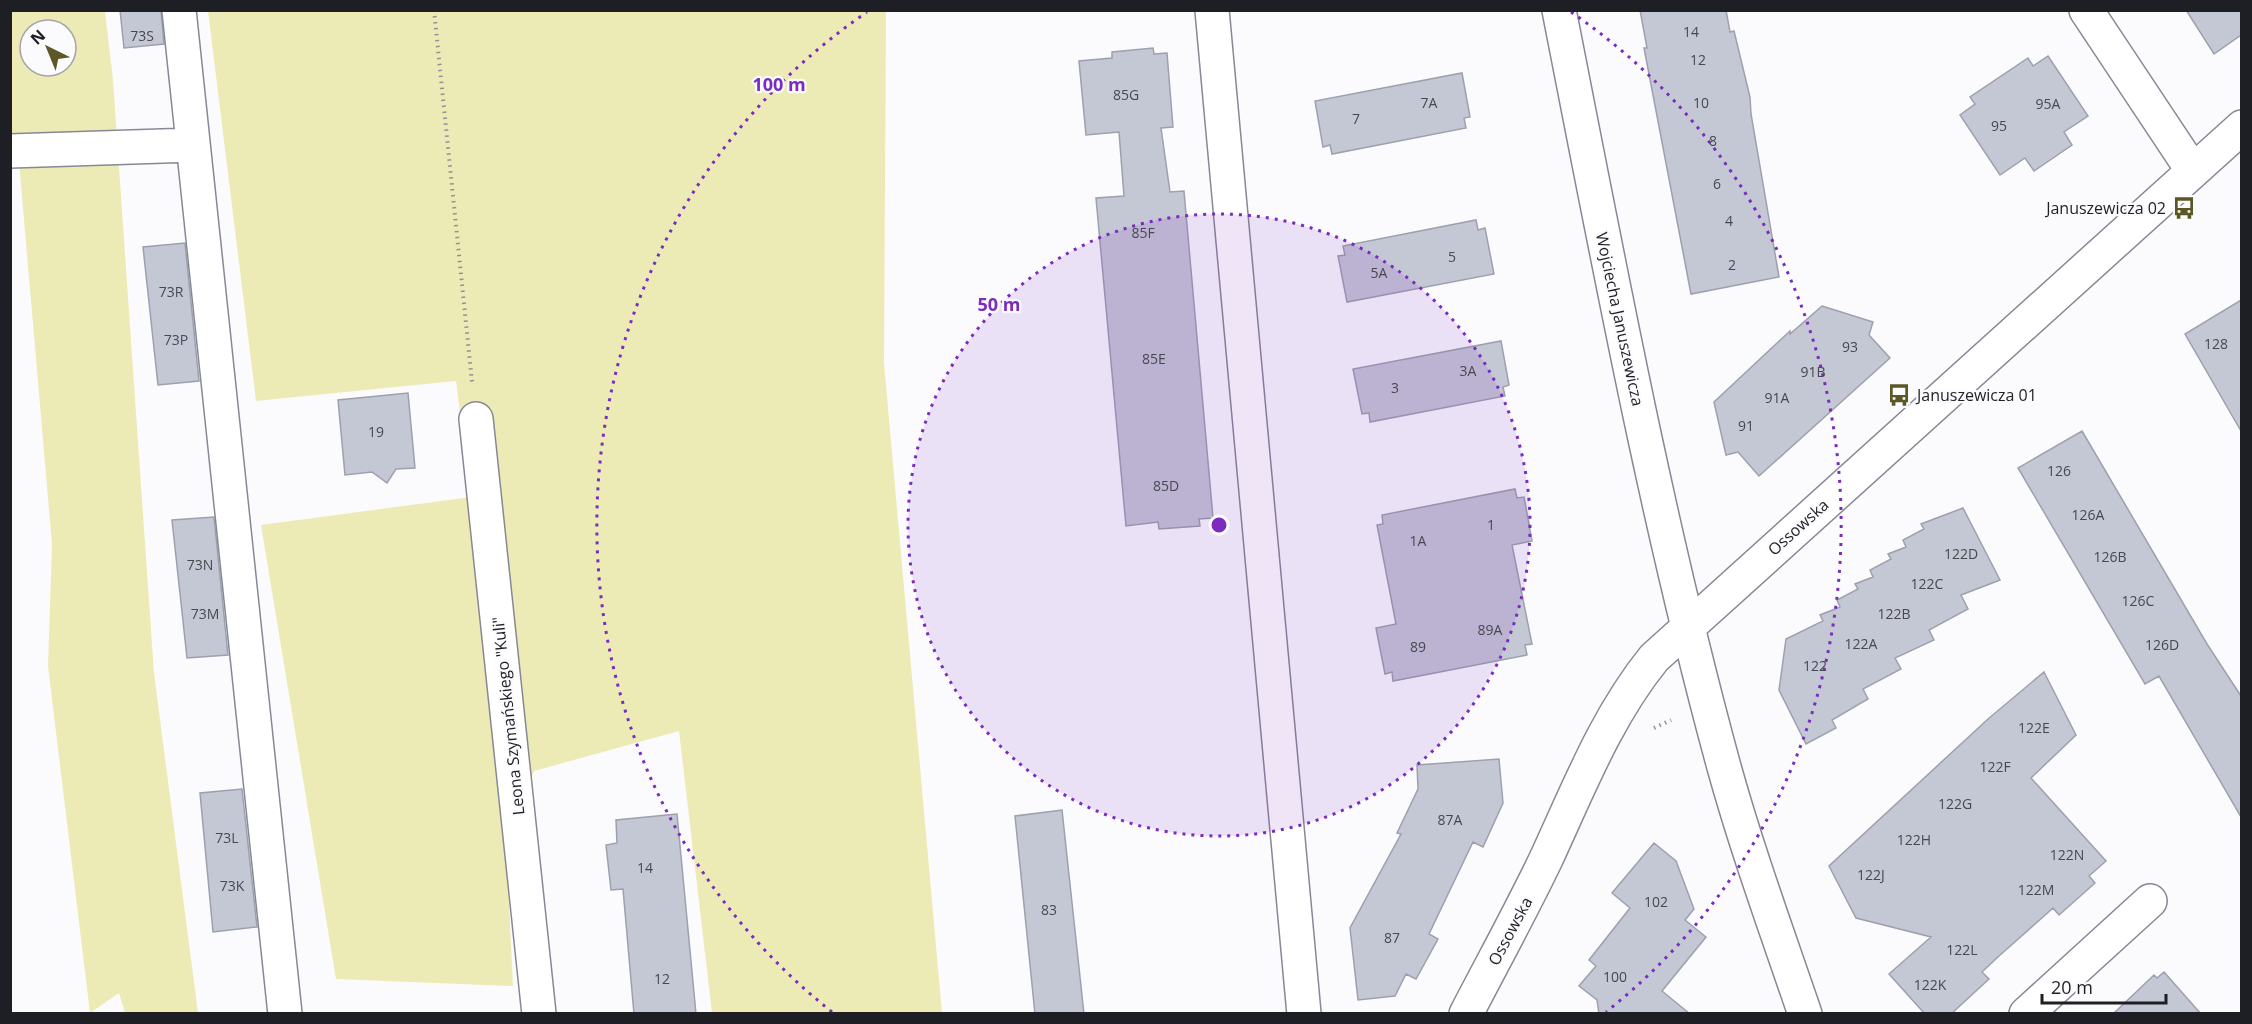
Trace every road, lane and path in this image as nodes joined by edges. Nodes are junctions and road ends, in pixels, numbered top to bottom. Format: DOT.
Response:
graph roads {
  1 [pos="179,10"];
  2 [pos="434,10"];
  3 [pos="1212,10"];
  4 [pos="1559,10"];
  5 [pos="2086,10"];
  6 [pos="2241,127"];
  7 [pos="193,145"];
  8 [pos="10,151"];
  9 [pos="2193,171"];
  10 [pos="476,419"];
  11 [pos="1688,626"];
  12 [pos="2150,901"];
  13 [pos="285,1014"];
  14 [pos="539,1014"];
  15 [pos="1304,1014"];
  16 [pos="1466,1014"];
  17 [pos="1805,1014"];
  18 [pos="2026,1014"];
  1 -- 7 [label="street"];
  2 -- 10 [label="path"];
  3 -- 15 [label="street"];
  4 -- 11 [label="street, Wojciecha Januszewicza"];
  5 -- 9 [label="street"];
  6 -- 9 [label="street, Ossowska"];
  7 -- 8 [label="street"];
  7 -- 13 [label="street"];
  9 -- 11 [label="street, Ossowska"];
  10 -- 14 [label="street, Leona Szymańskiego \"Kuli\""];
  11 -- 16 [label="street, Ossowska"];
  11 -- 17 [label="street, Wojciecha Januszewicza"];
  12 -- 18 [label="street"];
}
